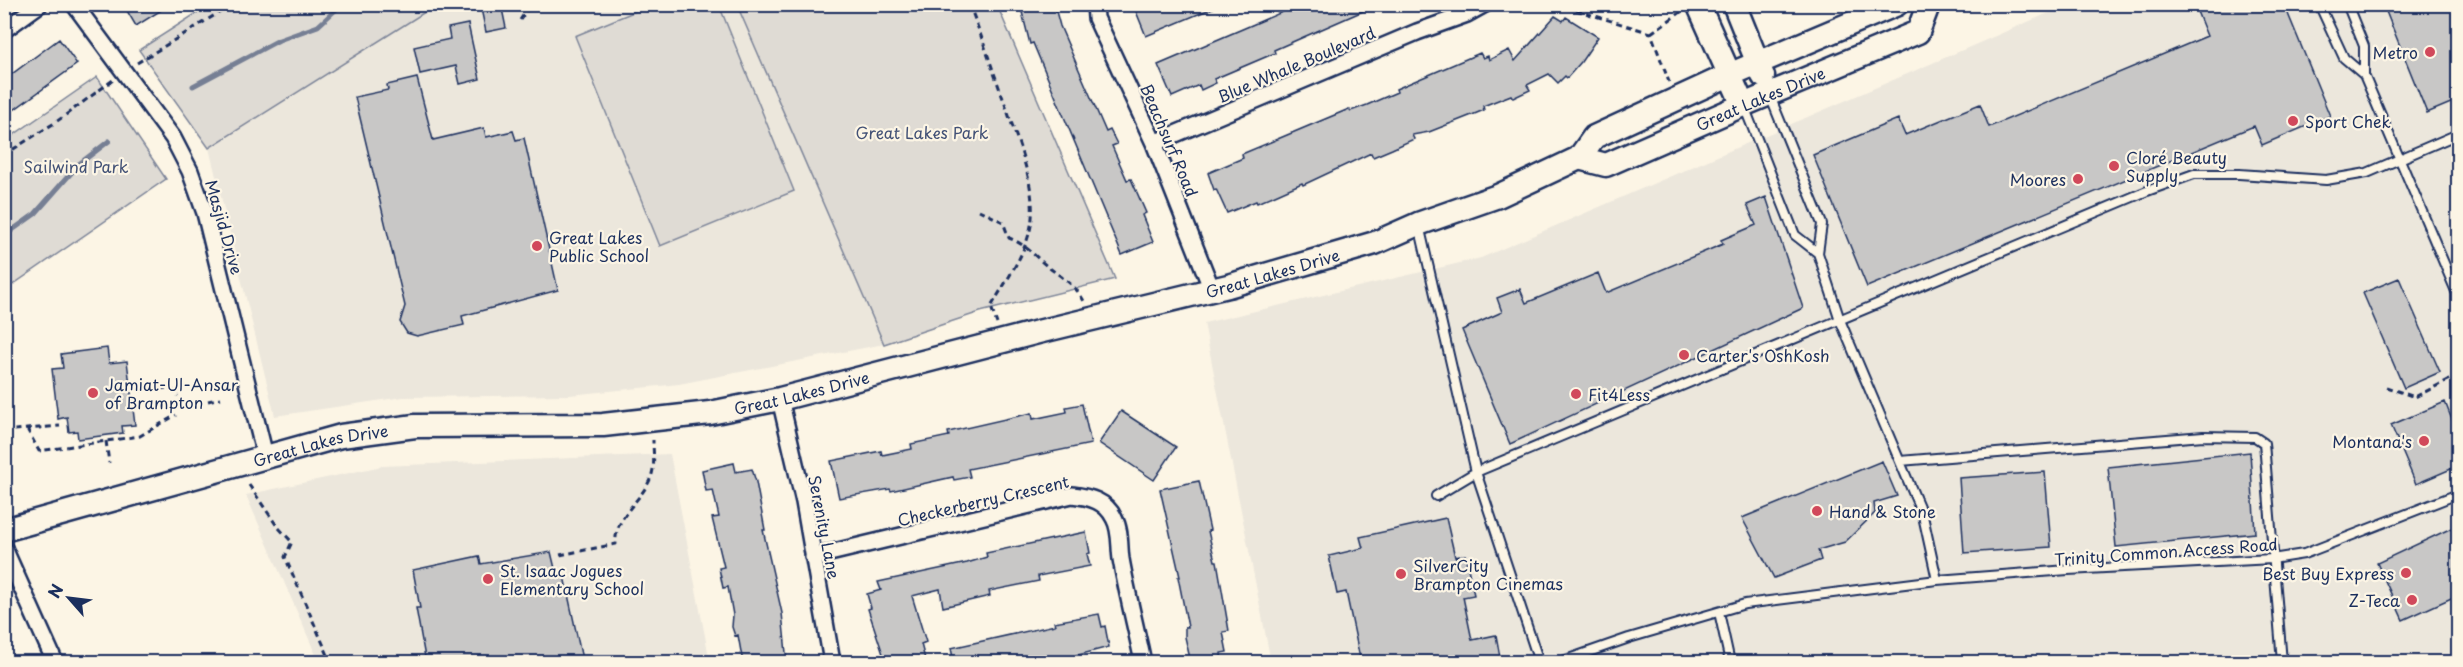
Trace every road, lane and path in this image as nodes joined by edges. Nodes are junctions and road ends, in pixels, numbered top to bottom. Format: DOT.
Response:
graph roads {
  1 [pos="40,4"];
  2 [pos="74,4"];
  3 [pos="233,4"];
  4 [pos="531,4"];
  5 [pos="969,4"];
  6 [pos="1095,4"];
  7 [pos="1485,4"];
  8 [pos="1556,4"];
  9 [pos="1734,4"];
  10 [pos="1897,4"];
  11 [pos="2319,4"];
  12 [pos="2347,4"];
  13 [pos="1925,6"];
  14 [pos="1700,7"];
  15 [pos="520,20"];
  16 [pos="4,30"];
  17 [pos="1651,33"];
  18 [pos="1758,63"];
  19 [pos="133,66"];
  20 [pos="1729,75"];
  21 [pos="2364,75"];
  22 [pos="114,79"];
  23 [pos="1769,94"];
  24 [pos="1678,99"];
  25 [pos="1743,105"];
  26 [pos="2458,134"];
  27 [pos="1154,142"];
  28 [pos="4,155"];
  29 [pos="1579,158"];
  30 [pos="2402,159"];
  31 [pos="979,210"];
  32 [pos="1418,224"];
  33 [pos="1025,245"];
  34 [pos="1818,253"];
  35 [pos="1212,290"];
  36 [pos="2458,296"];
  37 [pos="1094,318"];
  38 [pos="1840,320"];
  39 [pos="1003,341"];
  40 [pos="2458,375"];
  41 [pos="2386,387"];
  42 [pos="139,390"];
  43 [pos="178,396"];
  44 [pos="221,398"];
  45 [pos="780,399"];
  46 [pos="208,401"];
  47 [pos="176,415"];
  48 [pos="652,419"];
  49 [pos="60,426"];
  50 [pos="27,429"];
  51 [pos="4,431"];
  52 [pos="106,441"];
  53 [pos="265,456"];
  54 [pos="1900,461"];
  55 [pos="109,463"];
  56 [pos="1476,472"];
  57 [pos="249,485"];
  58 [pos="2458,494"];
  59 [pos="1436,496"];
  60 [pos="4,530"];
  61 [pos="4,548"];
  62 [pos="560,555"];
  63 [pos="813,557"];
  64 [pos="2272,559"];
  65 [pos="1937,580"];
  66 [pos="1719,612"];
  67 [pos="55,663"];
  68 [pos="330,663"];
  69 [pos="832,663"];
  70 [pos="1143,663"];
  71 [pos="1539,663"];
  72 [pos="1560,663"];
  73 [pos="1730,663"];
  74 [pos="2282,663"];
  1 -- 16 [label="street"];
  2 -- 53 [label="street, Masjid Drive"];
  3 -- 19 [label="path"];
  4 -- 15 [label="path"];
  5 -- 33 [label="path"];
  6 -- 27 [label="street, Beachsurf Road"];
  7 -- 27 [label="street, Blue Whale Boulevard"];
  8 -- 17 [label="path"];
  9 -- 18 [label="street"];
  10 -- 18 [label="street, Great Lakes Drive"];
  11 -- 21 [label="lane"];
  12 -- 21 [label="lane"];
  13 -- 23 [label="street, Great Lakes Drive"];
  14 -- 17 [label="path"];
  14 -- 20 [label="street"];
  17 -- 24 [label="path"];
  18 -- 20 [label="street, Great Lakes Drive"];
  18 -- 23 [label="street"];
  20 -- 24 [label="street, Great Lakes Drive"];
  20 -- 25 [label="street"];
  21 -- 30 [label="lane"];
  22 -- 28 [label="path"];
  23 -- 25 [label="street, Great Lakes Drive"];
  23 -- 34 [label="lane"];
  24 -- 29 [label="street, Great Lakes Drive"];
  25 -- 29 [label="street, Great Lakes Drive"];
  25 -- 34 [label="lane"];
  26 -- 30 [label="lane"];
  27 -- 35 [label="street, Beachsurf Road"];
  29 -- 32 [label="street, Great Lakes Drive"];
  30 -- 36 [label="lane"];
  30 -- 38 [label="lane"];
  31 -- 33 [label="path"];
  32 -- 35 [label="street, Great Lakes Drive"];
  32 -- 56 [label="lane"];
  33 -- 37 [label="path"];
  33 -- 39 [label="path"];
  34 -- 38 [label="lane"];
  35 -- 37 [label="street, Great Lakes Drive"];
  37 -- 39 [label="street, Great Lakes Drive"];
  38 -- 54 [label="lane"];
  38 -- 56 [label="lane"];
  39 -- 45 [label="street, Great Lakes Drive"];
  40 -- 41 [label="path"];
  42 -- 43 [label="path"];
  44 -- 46 [label="path"];
  45 -- 48 [label="street, Great Lakes Drive"];
  45 -- 63 [label="street, Serenity Lane"];
  47 -- 52 [label="path"];
  48 -- 53 [label="street, Great Lakes Drive"];
  48 -- 62 [label="path"];
  49 -- 50 [label="path"];
  50 -- 51 [label="path"];
  50 -- 52 [label="path"];
  52 -- 55 [label="path"];
  53 -- 60 [label="street, Great Lakes Drive"];
  54 -- 64 [label="lane"];
  54 -- 65 [label="lane"];
  56 -- 59 [label="lane"];
  56 -- 71 [label="lane"];
  57 -- 68 [label="path"];
  58 -- 64 [label="lane, Trinity Common Access Road"];
  61 -- 67 [label="street"];
  63 -- 69 [label="street, Serenity Lane"];
  63 -- 70 [label="street, Checkerberry Crescent"];
  64 -- 65 [label="lane, Trinity Common Access Road"];
  64 -- 74 [label="lane"];
  65 -- 66 [label="lane, Trinity Common Access Road"];
  66 -- 72 [label="lane, Trinity Common Access Road"];
  66 -- 73 [label="lane"];
}
